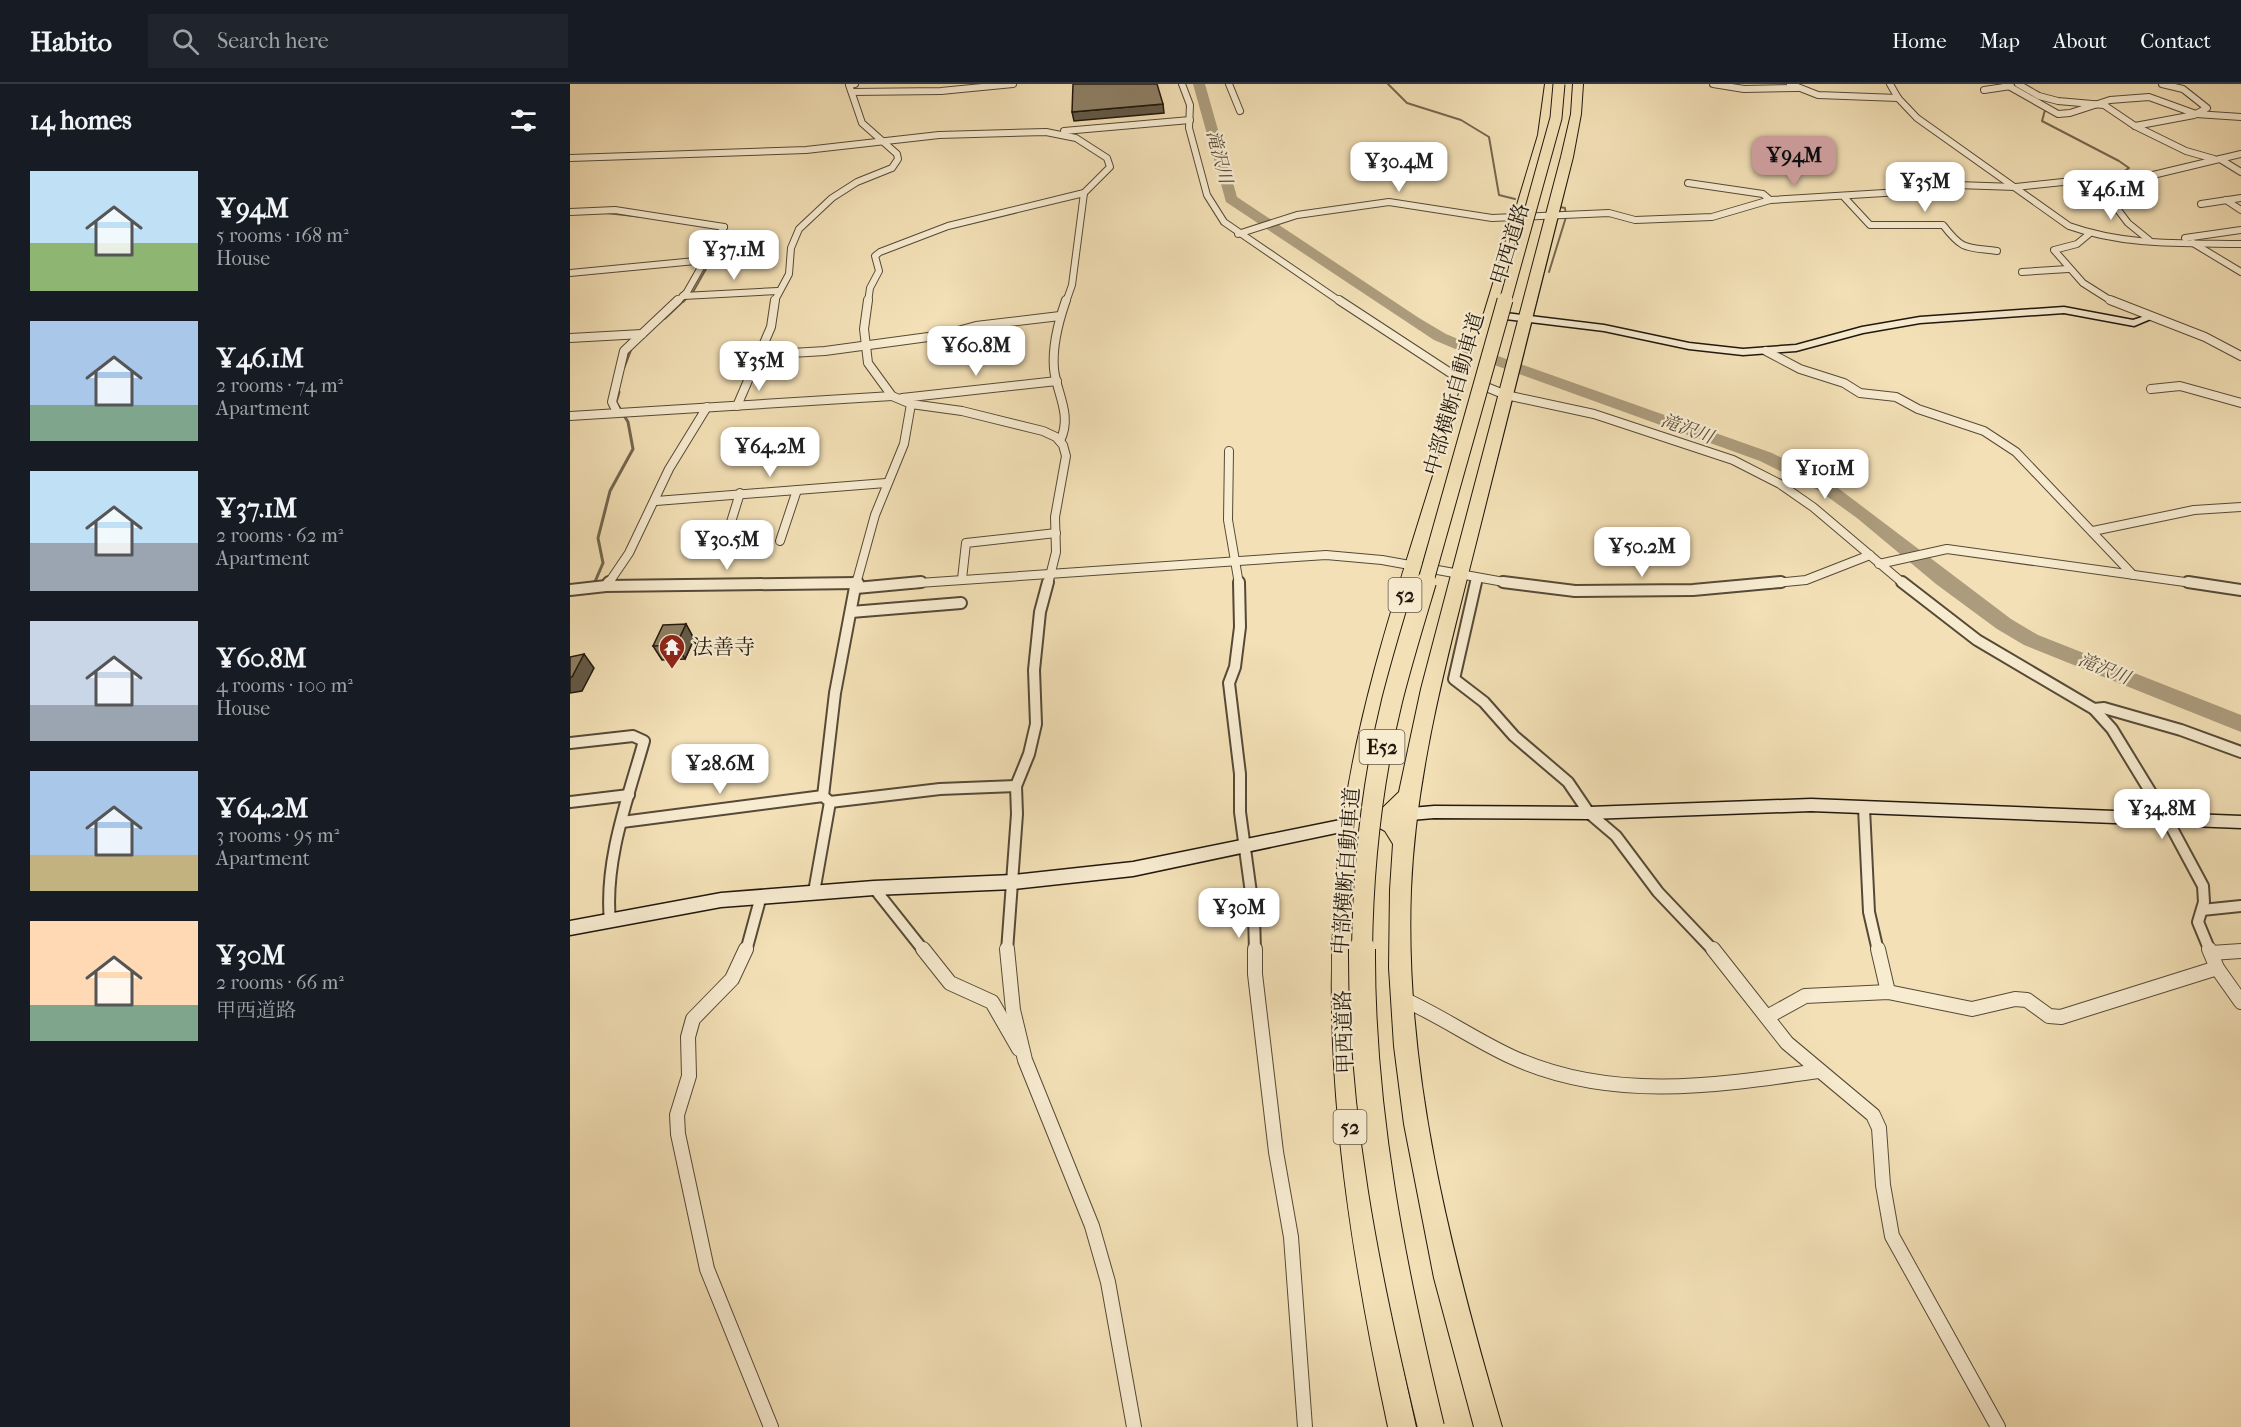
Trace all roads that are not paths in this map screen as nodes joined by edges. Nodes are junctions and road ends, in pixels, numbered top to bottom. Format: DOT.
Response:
graph roads {
  1 [pos="855,84"];
  2 [pos="1013,84"];
  3 [pos="1182,84"];
  4 [pos="1229,84"];
  5 [pos="1550,84"];
  6 [pos="1559,84"];
  7 [pos="1578,84"];
  8 [pos="1713,84"];
  9 [pos="1790,84"];
  10 [pos="1890,84"];
  11 [pos="2017,84"];
  12 [pos="2162,84"];
  13 [pos="2006,86"];
  14 [pos="1798,88"];
  15 [pos="1984,90"];
  16 [pos="852,92"];
  17 [pos="1898,98"];
  18 [pos="2100,103"];
  19 [pos="1240,111"];
  20 [pos="2195,114"];
  21 [pos="2241,117"];
  22 [pos="1190,120"];
  23 [pos="2135,126"];
  24 [pos="1046,132"];
  25 [pos="886,143"];
  26 [pos="2241,154"];
  27 [pos="570,158"];
  28 [pos="2218,159"];
  29 [pos="2241,172"];
  30 [pos="2096,181"];
  31 [pos="1688,183"];
  32 [pos="2016,188"];
  33 [pos="1083,193"];
  34 [pos="1844,197"];
  35 [pos="2241,198"];
  36 [pos="1770,200"];
  37 [pos="2226,200"];
  38 [pos="2201,204"];
  39 [pos="2241,210"];
  40 [pos="570,212"];
  41 [pos="1556,215"];
  42 [pos="1519,217"];
  43 [pos="2241,230"];
  44 [pos="1242,232"];
  45 [pos="2089,234"];
  46 [pos="2149,240"];
  47 [pos="2181,242"];
  48 [pos="2192,242"];
  49 [pos="2241,244"];
  50 [pos="1997,251"];
  51 [pos="706,260"];
  52 [pos="2068,269"];
  53 [pos="2022,272"];
  54 [pos="2241,272"];
  55 [pos="570,273"];
  56 [pos="778,291"];
  57 [pos="687,296"];
  58 [pos="1489,314"];
  59 [pos="1060,316"];
  60 [pos="2148,318"];
  61 [pos="1526,319"];
  62 [pos="642,334"];
  63 [pos="570,338"];
  64 [pos="866,344"];
  65 [pos="1766,351"];
  66 [pos="759,355"];
  67 [pos="2241,356"];
  68 [pos="1471,376"];
  69 [pos="1057,381"];
  70 [pos="2151,389"];
  71 [pos="1507,390"];
  72 [pos="895,397"];
  73 [pos="2241,403"];
  74 [pos="911,404"];
  75 [pos="737,406"];
  76 [pos="707,407"];
  77 [pos="622,411"];
  78 [pos="570,416"];
  79 [pos="1060,441"];
  80 [pos="1229,451"];
  81 [pos="886,483"];
  82 [pos="797,490"];
  83 [pos="740,493"];
  84 [pos="656,501"];
  85 [pos="2241,507"];
  86 [pos="731,522"];
  87 [pos="2092,531"];
  88 [pos="1056,533"];
  89 [pos="780,541"];
  90 [pos="1870,555"];
  91 [pos="1234,562"];
  92 [pos="1881,563"];
  93 [pos="1413,566"];
  94 [pos="1052,572"];
  95 [pos="1458,574"];
  96 [pos="2133,575"];
  97 [pos="962,579"];
  98 [pos="1477,579"];
  99 [pos="602,586"];
  100 [pos="857,586"];
  101 [pos="570,590"];
  102 [pos="2241,590"];
  103 [pos="961,603"];
  104 [pos="851,612"];
  105 [pos="2094,709"];
  106 [pos="570,743"];
  107 [pos="2241,752"];
  108 [pos="1016,786"];
  109 [pos="629,795"];
  110 [pos="827,799"];
  111 [pos="570,802"];
  112 [pos="1408,805"];
  113 [pos="1864,808"];
  114 [pos="1589,813"];
  115 [pos="1381,819"];
  116 [pos="2168,819"];
  117 [pos="622,822"];
  118 [pos="2241,822"];
  119 [pos="1352,824"];
  120 [pos="1404,844"];
  121 [pos="1246,847"];
  122 [pos="1013,882"];
  123 [pos="874,888"];
  124 [pos="814,892"];
  125 [pos="761,896"];
  126 [pos="2241,906"];
  127 [pos="2202,910"];
  128 [pos="610,921"];
  129 [pos="570,928"];
  130 [pos="2241,951"];
  131 [pos="2211,953"];
  132 [pos="2217,968"];
  133 [pos="1888,993"];
  134 [pos="1403,999"];
  135 [pos="2241,1002"];
  136 [pos="1767,1017"];
  137 [pos="1025,1060"];
  138 [pos="1818,1071"];
  139 [pos="771,1427"];
  140 [pos="1134,1427"];
  141 [pos="1305,1427"];
  142 [pos="1402,1427"];
  143 [pos="1431,1427"];
  144 [pos="1488,1427"];
  145 [pos="1998,1427"];
  1 -- 16 [label="street"];
  2 -- 16 [label="street"];
  3 -- 22 [label="street"];
  4 -- 19 [label="street"];
  5 -- 42 [label="highway, 甲西道路 / 52"];
  6 -- 143 [label="highway, 中部横断自動車道 / E52, bridge"];
  7 -- 41 [label="highway, 甲西道路 / 52"];
  8 -- 14 [label="street"];
  9 -- 14 [label="street"];
  10 -- 17 [label="street"];
  11 -- 13 [label="street"];
  11 -- 18 [label="street"];
  12 -- 20 [label="street"];
  13 -- 15 [label="street"];
  13 -- 18 [label="street"];
  14 -- 17 [label="street"];
  16 -- 25 [label="street"];
  17 -- 32 [label="street"];
  18 -- 20 [label="street"];
  18 -- 23 [label="street"];
  20 -- 21 [label="street"];
  20 -- 23 [label="street"];
  22 -- 24 [label="street"];
  22 -- 44 [label="street"];
  23 -- 28 [label="street"];
  24 -- 25 [label="street"];
  24 -- 33 [label="street"];
  25 -- 27 [label="street"];
  25 -- 56 [label="street"];
  26 -- 28 [label="street"];
  28 -- 29 [label="street"];
  28 -- 30 [label="street"];
  30 -- 32 [label="street"];
  30 -- 46 [label="street"];
  31 -- 36 [label="street"];
  32 -- 34 [label="street"];
  32 -- 45 [label="street"];
  33 -- 59 [label="street"];
  33 -- 64 [label="street"];
  34 -- 36 [label="street"];
  34 -- 50 [label="street"];
  35 -- 37 [label="street"];
  36 -- 41 [label="street"];
  37 -- 38 [label="street"];
  37 -- 39 [label="street"];
  40 -- 51 [label="street"];
  41 -- 42 [label="street"];
  41 -- 61 [label="highway, 甲西道路 / 52"];
  42 -- 44 [label="street"];
  42 -- 58 [label="highway, 甲西道路 / 52"];
  43 -- 47 [label="street"];
  44 -- 68 [label="street"];
  45 -- 46 [label="street"];
  45 -- 52 [label="street"];
  46 -- 47 [label="street"];
  47 -- 48 [label="street"];
  48 -- 49 [label="street"];
  48 -- 54 [label="street"];
  51 -- 55 [label="street"];
  51 -- 57 [label="street"];
  52 -- 53 [label="street"];
  52 -- 60 [label="street"];
  56 -- 57 [label="street"];
  56 -- 66 [label="street"];
  57 -- 62 [label="street"];
  58 -- 61 [label="street"];
  58 -- 68 [label="highway, 甲西道路 / 52"];
  59 -- 64 [label="street"];
  59 -- 69 [label="street"];
  60 -- 65 [label="street"];
  60 -- 67 [label="street"];
  61 -- 65 [label="street"];
  61 -- 71 [label="highway, 甲西道路 / 52"];
  62 -- 63 [label="street"];
  62 -- 77 [label="street"];
  64 -- 66 [label="street"];
  64 -- 72 [label="street"];
  65 -- 87 [label="street"];
  66 -- 75 [label="street"];
  68 -- 71 [label="street"];
  68 -- 93 [label="highway, 甲西道路 / 52"];
  69 -- 72 [label="street"];
  69 -- 79 [label="street"];
  70 -- 73 [label="street"];
  71 -- 90 [label="street"];
  71 -- 95 [label="highway, 甲西道路 / 52"];
  72 -- 74 [label="street"];
  72 -- 75 [label="street"];
  74 -- 79 [label="street"];
  74 -- 81 [label="street"];
  75 -- 76 [label="street"];
  76 -- 77 [label="street"];
  76 -- 84 [label="street"];
  77 -- 78 [label="street"];
  79 -- 88 [label="street"];
  80 -- 91 [label="street"];
  81 -- 82 [label="street"];
  81 -- 100 [label="street"];
  82 -- 83 [label="street"];
  82 -- 89 [label="street"];
  83 -- 84 [label="street"];
  83 -- 86 [label="street"];
  84 -- 99 [label="street"];
  85 -- 87 [label="street"];
  87 -- 96 [label="street"];
  88 -- 94 [label="street"];
  88 -- 97 [label="street"];
  90 -- 92 [label="street"];
  90 -- 98 [label="street"];
  91 -- 93 [label="street"];
  91 -- 94 [label="street"];
  91 -- 121 [label="street"];
  92 -- 96 [label="street"];
  92 -- 105 [label="street"];
  93 -- 95 [label="street"];
  93 -- 119 [label="highway, 甲西道路 / 52"];
  94 -- 97 [label="street"];
  94 -- 108 [label="street"];
  95 -- 98 [label="street"];
  95 -- 112 [label="highway, 甲西道路 / 52"];
  96 -- 102 [label="street"];
  97 -- 100 [label="street"];
  98 -- 114 [label="street"];
  99 -- 100 [label="street"];
  99 -- 101 [label="street"];
  100 -- 104 [label="street"];
  103 -- 104 [label="street"];
  104 -- 110 [label="street"];
  105 -- 107 [label="street"];
  105 -- 116 [label="street"];
  106 -- 109 [label="street"];
  108 -- 110 [label="street"];
  108 -- 122 [label="street"];
  109 -- 111 [label="street"];
  109 -- 117 [label="street"];
  110 -- 117 [label="street"];
  110 -- 124 [label="street"];
  112 -- 114 [label="street"];
  112 -- 115 [label="highway"];
  112 -- 120 [label="highway, 甲西道路 / 52"];
  113 -- 114 [label="street"];
  113 -- 116 [label="street"];
  113 -- 133 [label="street"];
  114 -- 136 [label="street"];
  115 -- 119 [label="street"];
  115 -- 120 [label="highway"];
  116 -- 118 [label="street"];
  116 -- 127 [label="street"];
  117 -- 128 [label="street"];
  119 -- 121 [label="street"];
  119 -- 142 [label="highway, 甲西道路 / 52"];
  120 -- 134 [label="highway, 甲西道路 / 52"];
  121 -- 122 [label="street"];
  121 -- 141 [label="street"];
  122 -- 123 [label="street"];
  122 -- 137 [label="street"];
  123 -- 124 [label="street"];
  123 -- 137 [label="street"];
  124 -- 125 [label="street"];
  125 -- 128 [label="street"];
  125 -- 139 [label="street"];
  126 -- 127 [label="street"];
  127 -- 131 [label="street"];
  128 -- 129 [label="street"];
  130 -- 131 [label="street"];
  131 -- 132 [label="street"];
  132 -- 133 [label="street"];
  132 -- 135 [label="street"];
  133 -- 136 [label="street"];
  134 -- 138 [label="street"];
  134 -- 144 [label="highway, 甲西道路 / 52"];
  136 -- 138 [label="street"];
  137 -- 140 [label="street"];
  138 -- 145 [label="street"];
}
